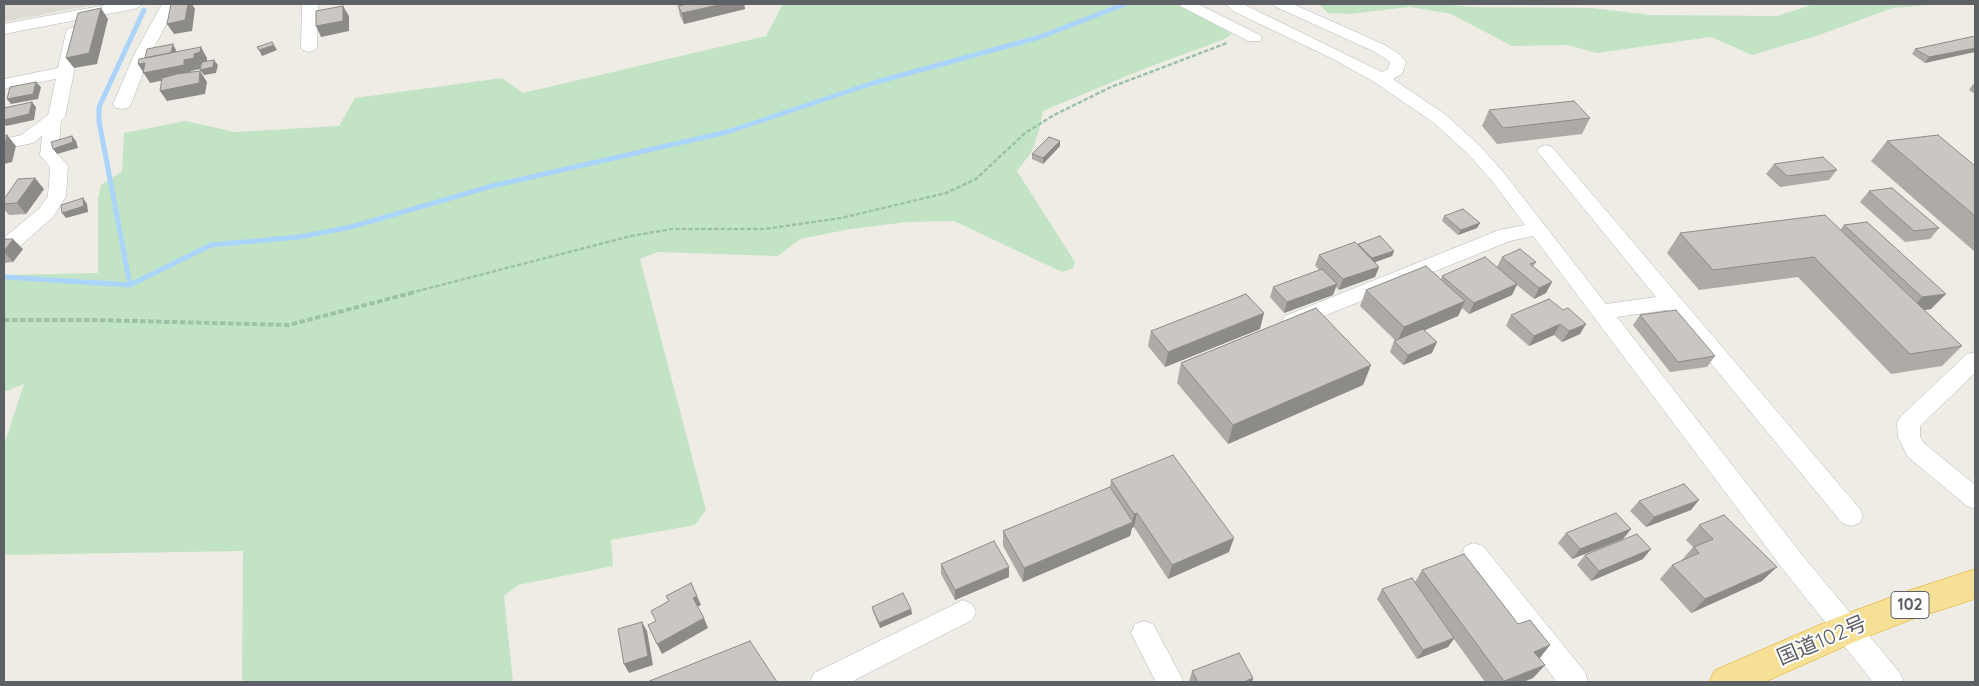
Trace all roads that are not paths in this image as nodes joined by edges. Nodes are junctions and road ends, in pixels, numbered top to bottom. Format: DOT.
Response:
graph roads {
  1 [pos="134,4"];
  2 [pos="169,4"];
  3 [pos="310,4"];
  4 [pos="1188,4"];
  5 [pos="1233,4"];
  6 [pos="1281,4"];
  7 [pos="78,15"];
  8 [pos="4,28"];
  9 [pos="1254,38"];
  10 [pos="310,47"];
  11 [pos="65,72"];
  12 [pos="1382,79"];
  13 [pos="4,84"];
  14 [pos="122,104"];
  15 [pos="53,119"];
  16 [pos="4,144"];
  17 [pos="1546,151"];
  18 [pos="1538,229"];
  19 [pos="13,241"];
  20 [pos="1672,302"];
  21 [pos="1601,312"];
  22 [pos="1278,327"];
  23 [pos="1975,360"];
  24 [pos="1975,499"];
  25 [pos="1851,516"];
  26 [pos="1474,554"];
  27 [pos="1975,584"];
  28 [pos="963,612"];
  29 [pos="1847,629"];
  30 [pos="1144,633"];
  31 [pos="824,682"];
  32 [pos="1170,682"];
  33 [pos="1571,682"];
  34 [pos="1727,682"];
  35 [pos="1890,682"];
  1 -- 7 [label="street"];
  2 -- 14 [label="street"];
  3 -- 10 [label="street"];
  4 -- 9 [label="street"];
  5 -- 12 [label="street"];
  6 -- 12 [label="street"];
  7 -- 8 [label="street"];
  7 -- 11 [label="street"];
  11 -- 13 [label="street"];
  11 -- 15 [label="street"];
  12 -- 18 [label="street"];
  15 -- 16 [label="street"];
  15 -- 19 [label="street"];
  17 -- 20 [label="street"];
  18 -- 21 [label="street"];
  18 -- 22 [label="street"];
  20 -- 21 [label="street"];
  20 -- 25 [label="street"];
  21 -- 29 [label="street"];
  23 -- 24 [label="street"];
  26 -- 33 [label="street"];
  27 -- 29 [label="highway, 国道102号 / 102"];
  28 -- 31 [label="street"];
  29 -- 34 [label="highway, 国道102号 / 102"];
  29 -- 35 [label="street"];
  30 -- 32 [label="street"];
}
